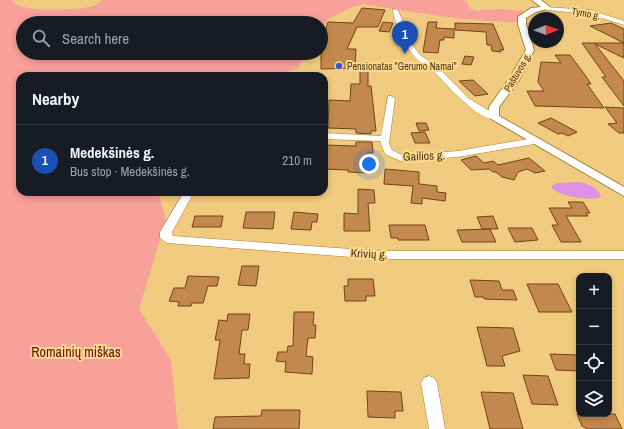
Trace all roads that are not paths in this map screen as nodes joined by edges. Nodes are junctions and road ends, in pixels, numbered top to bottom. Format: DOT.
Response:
graph roads {
  1 [pos="536,0"];
  2 [pos="546,8"];
  3 [pos="395,10"];
  4 [pos="624,23"];
  5 [pos="391,98"];
  6 [pos="493,117"];
  7 [pos="328,136"];
  8 [pos="385,139"];
  9 [pos="534,141"];
  10 [pos="624,192"];
  11 [pos="187,196"];
  12 [pos="624,255"];
  13 [pos="429,383"];
  14 [pos="437,429"];
  1 -- 2 [label="street"];
  2 -- 4 [label="street, Tymo g."];
  2 -- 6 [label="street, Paštuvos g."];
  3 -- 6 [label="street"];
  5 -- 8 [label="street"];
  6 -- 9 [label="street"];
  7 -- 8 [label="street"];
  8 -- 9 [label="street, Gailios g."];
  9 -- 10 [label="street"];
  11 -- 12 [label="street, Krivių g."];
  13 -- 14 [label="street"];
}
